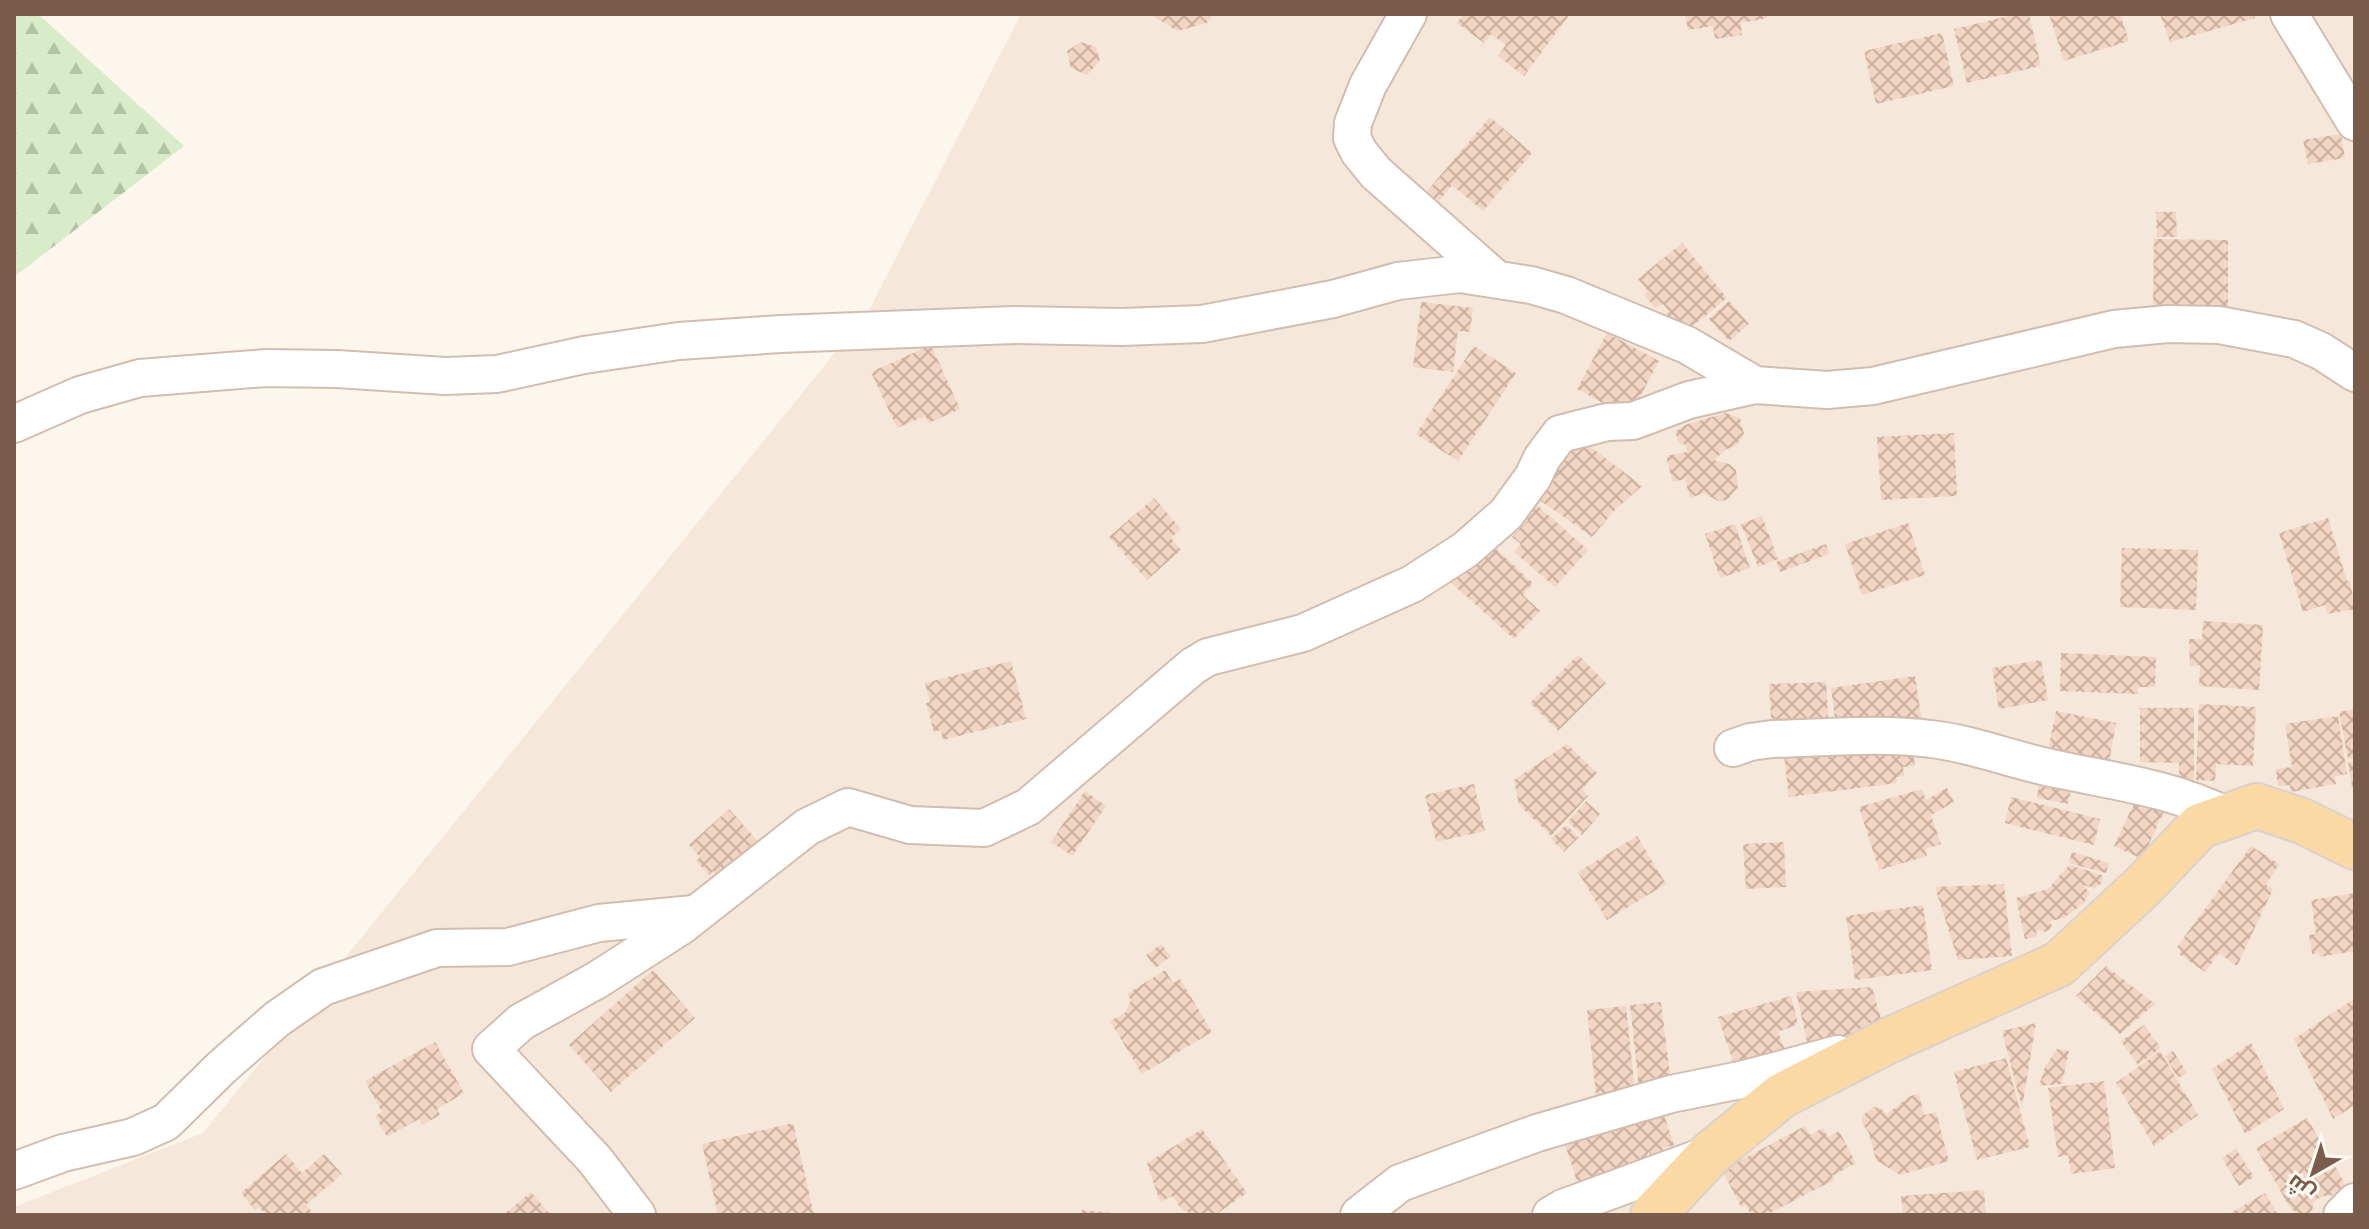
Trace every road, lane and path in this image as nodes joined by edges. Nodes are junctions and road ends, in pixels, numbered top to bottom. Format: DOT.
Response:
graph roads {
  1 [pos="1408,14"];
  2 [pos="2289,14"];
  3 [pos="2355,122"];
  4 [pos="1496,279"];
  5 [pos="2355,373"];
  6 [pos="1755,385"];
  7 [pos="14,424"];
  8 [pos="1733,748"];
  9 [pos="2225,815"];
  10 [pos="2355,847"];
  11 [pos="696,914"];
  12 [pos="1890,1040"];
  13 [pos="1711,1153"];
  14 [pos="14,1171"];
  15 [pos="2355,1202"];
  16 [pos="637,1215"];
  17 [pos="1359,1215"];
  18 [pos="1551,1215"];
  19 [pos="1653,1215"];
  20 [pos="2342,1215"];
  1 -- 4 [label="street"];
  2 -- 3 [label="street"];
  4 -- 6 [label="street"];
  4 -- 7 [label="street"];
  5 -- 6 [label="street"];
  6 -- 11 [label="street"];
  8 -- 9 [label="street"];
  9 -- 10 [label="main road"];
  9 -- 12 [label="main road"];
  11 -- 14 [label="street"];
  11 -- 16 [label="street"];
  12 -- 13 [label="main road"];
  12 -- 17 [label="street"];
  13 -- 18 [label="street"];
  13 -- 19 [label="main road"];
  15 -- 20 [label="street"];
}
